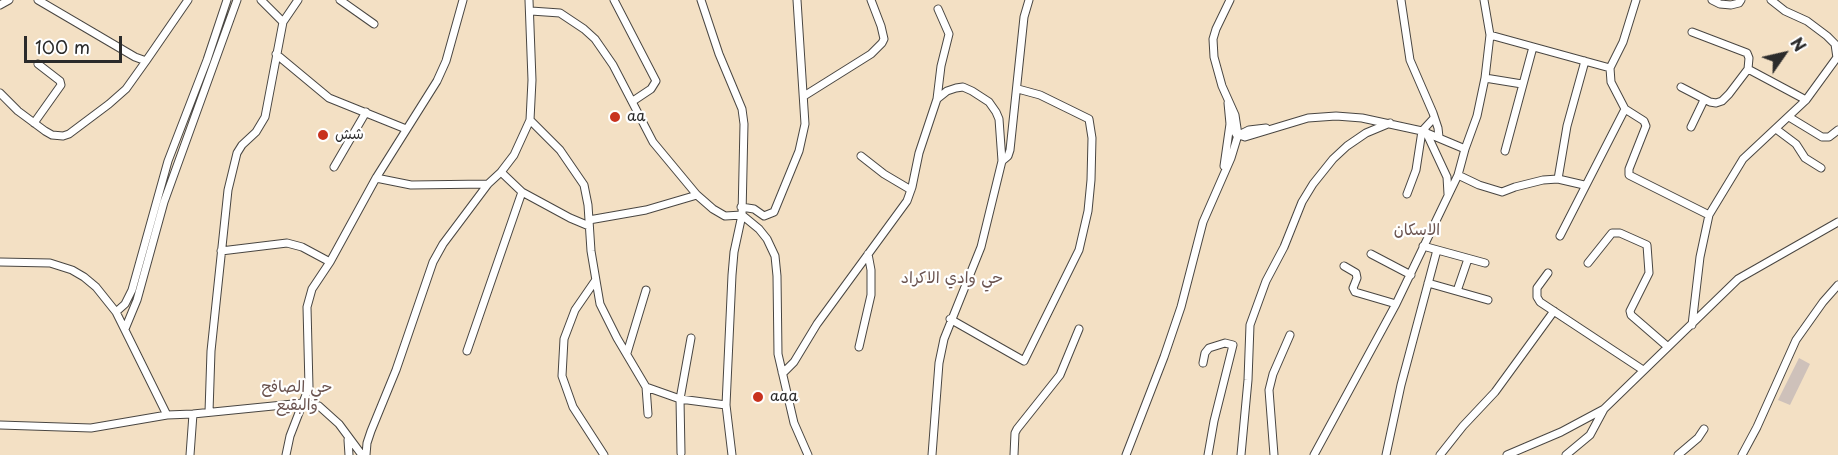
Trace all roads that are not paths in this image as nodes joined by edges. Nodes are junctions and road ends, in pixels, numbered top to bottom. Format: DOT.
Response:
graph roads {
  1 [pos="9,0"];
  2 [pos="38,0"];
  3 [pos="188,0"];
  4 [pos="227,0"];
  5 [pos="237,0"];
  6 [pos="261,0"];
  7 [pos="298,0"];
  8 [pos="340,0"];
  9 [pos="463,0"];
  10 [pos="530,0"];
  11 [pos="614,0"];
  12 [pos="701,0"];
  13 [pos="798,0"];
  14 [pos="871,0"];
  15 [pos="1029,0"];
  16 [pos="1230,0"];
  17 [pos="1401,0"];
  18 [pos="1484,0"];
  19 [pos="1636,0"];
  20 [pos="1712,0"];
  21 [pos="1741,0"];
  22 [pos="1772,0"];
  23 [pos="0,5"];
  24 [pos="938,9"];
  25 [pos="531,11"];
  26 [pos="283,22"];
  27 [pos="374,24"];
  28 [pos="1692,32"];
  29 [pos="1490,35"];
  30 [pos="1533,47"];
  31 [pos="276,54"];
  32 [pos="1838,57"];
  33 [pos="146,61"];
  34 [pos="1585,61"];
  35 [pos="38,64"];
  36 [pos="1610,68"];
  37 [pos="1748,69"];
  38 [pos="1485,78"];
  39 [pos="1522,84"];
  40 [pos="1681,87"];
  41 [pos="1018,89"];
  42 [pos="0,93"];
  43 [pos="804,96"];
  44 [pos="937,99"];
  45 [pos="1704,99"];
  46 [pos="1806,100"];
  47 [pos="633,101"];
  48 [pos="1228,103"];
  49 [pos="1625,109"];
  50 [pos="366,111"];
  51 [pos="1789,117"];
  52 [pos="1434,118"];
  53 [pos="530,120"];
  54 [pos="34,123"];
  55 [pos="1390,123"];
  56 [pos="1230,124"];
  57 [pos="1691,127"];
  58 [pos="406,129"];
  59 [pos="1776,129"];
  60 [pos="1838,130"];
  61 [pos="1424,132"];
  62 [pos="1238,135"];
  63 [pos="1439,137"];
  64 [pos="1228,145"];
  65 [pos="1465,149"];
  66 [pos="1505,151"];
  67 [pos="861,156"];
  68 [pos="1002,161"];
  69 [pos="334,167"];
  70 [pos="1821,168"];
  71 [pos="501,172"];
  72 [pos="1223,174"];
  73 [pos="1458,175"];
  74 [pos="376,178"];
  75 [pos="1558,179"];
  76 [pos="488,184"];
  77 [pos="1584,185"];
  78 [pos="911,189"];
  79 [pos="522,192"];
  80 [pos="1407,194"];
  81 [pos="697,195"];
  82 [pos="1448,195"];
  83 [pos="741,207"];
  84 [pos="742,215"];
  85 [pos="1709,215"];
  86 [pos="1838,222"];
  87 [pos="589,223"];
  88 [pos="1560,236"];
  89 [pos="1423,246"];
  90 [pos="1437,250"];
  91 [pos="221,251"];
  92 [pos="868,254"];
  93 [pos="1371,254"];
  94 [pos="1468,259"];
  95 [pos="0,262"];
  96 [pos="330,262"];
  97 [pos="1588,262"];
  98 [pos="1485,263"];
  99 [pos="1344,266"];
  100 [pos="1548,273"];
  101 [pos="1411,275"];
  102 [pos="595,281"];
  103 [pos="1428,283"];
  104 [pos="1838,285"];
  105 [pos="646,290"];
  106 [pos="1457,291"];
  107 [pos="1488,300"];
  108 [pos="1396,304"];
  109 [pos="1554,311"];
  110 [pos="116,312"];
  111 [pos="950,319"];
  112 [pos="1692,325"];
  113 [pos="125,329"];
  114 [pos="1079,329"];
  115 [pos="1290,335"];
  116 [pos="691,338"];
  117 [pos="859,347"];
  118 [pos="1668,347"];
  119 [pos="467,351"];
  120 [pos="627,353"];
  121 [pos="1203,363"];
  122 [pos="1643,370"];
  123 [pos="782,372"];
  124 [pos="646,387"];
  125 [pos="680,399"];
  126 [pos="303,403"];
  127 [pos="726,405"];
  128 [pos="1604,409"];
  129 [pos="209,412"];
  130 [pos="193,414"];
  131 [pos="648,414"];
  132 [pos="167,415"];
  133 [pos="0,425"];
  134 [pos="1704,429"];
  135 [pos="348,438"];
  136 [pos="681,453"];
  137 [pos="190,455"];
  138 [pos="286,455"];
  139 [pos="349,455"];
  140 [pos="364,455"];
  141 [pos="604,455"];
  142 [pos="732,455"];
  143 [pos="808,455"];
  144 [pos="932,455"];
  145 [pos="1014,455"];
  146 [pos="1126,455"];
  147 [pos="1208,455"];
  148 [pos="1241,455"];
  149 [pos="1274,455"];
  150 [pos="1314,455"];
  151 [pos="1386,455"];
  152 [pos="1440,455"];
  153 [pos="1507,455"];
  154 [pos="1566,455"];
  155 [pos="1678,455"];
  156 [pos="1742,455"];
  1 -- 23 [label="street"];
  2 -- 33 [label="street"];
  3 -- 33 [label="street"];
  4 -- 110 [label="street"];
  5 -- 113 [label="street"];
  6 -- 26 [label="street"];
  7 -- 26 [label="street"];
  8 -- 27 [label="street"];
  9 -- 58 [label="street"];
  10 -- 25 [label="street"];
  11 -- 47 [label="street"];
  12 -- 83 [label="street"];
  13 -- 43 [label="street"];
  14 -- 43 [label="street"];
  15 -- 41 [label="street"];
  16 -- 48 [label="street"];
  17 -- 52 [label="street"];
  18 -- 29 [label="street"];
  19 -- 36 [label="street"];
  20 -- 21 [label="street"];
  22 -- 32 [label="street"];
  24 -- 44 [label="street"];
  25 -- 47 [label="street"];
  25 -- 53 [label="street"];
  26 -- 31 [label="street"];
  28 -- 37 [label="street"];
  29 -- 30 [label="street"];
  29 -- 38 [label="street"];
  30 -- 34 [label="street"];
  30 -- 39 [label="street"];
  31 -- 50 [label="street"];
  31 -- 91 [label="street"];
  32 -- 46 [label="street"];
  33 -- 54 [label="street"];
  34 -- 36 [label="street"];
  34 -- 75 [label="street"];
  35 -- 54 [label="street"];
  36 -- 49 [label="street"];
  37 -- 45 [label="street"];
  37 -- 46 [label="street"];
  38 -- 39 [label="street"];
  38 -- 65 [label="street"];
  39 -- 66 [label="street"];
  40 -- 45 [label="street"];
  41 -- 68 [label="street"];
  41 -- 111 [label="street"];
  42 -- 54 [label="street"];
  43 -- 83 [label="street"];
  44 -- 68 [label="street"];
  44 -- 78 [label="street"];
  45 -- 57 [label="street"];
  46 -- 51 [label="street"];
  47 -- 81 [label="street"];
  48 -- 56 [label="street"];
  48 -- 62 [label="street"];
  49 -- 77 [label="street"];
  49 -- 85 [label="street"];
  50 -- 58 [label="street"];
  50 -- 69 [label="street"];
  51 -- 59 [label="street"];
  51 -- 60 [label="street"];
  52 -- 61 [label="street"];
  52 -- 63 [label="street"];
  53 -- 71 [label="street"];
  53 -- 87 [label="street"];
  55 -- 61 [label="street"];
  55 -- 62 [label="street"];
  55 -- 148 [label="street"];
  56 -- 62 [label="street"];
  56 -- 64 [label="street"];
  58 -- 74 [label="street"];
  59 -- 70 [label="street"];
  59 -- 85 [label="street"];
  61 -- 63 [label="street"];
  61 -- 80 [label="street"];
  61 -- 82 [label="street"];
  62 -- 64 [label="street"];
  62 -- 72 [label="street"];
  63 -- 65 [label="street"];
  64 -- 72 [label="street"];
  65 -- 73 [label="street"];
  67 -- 78 [label="street"];
  68 -- 111 [label="street"];
  71 -- 76 [label="street"];
  71 -- 79 [label="street"];
  72 -- 146 [label="street"];
  73 -- 75 [label="street"];
  73 -- 82 [label="street"];
  74 -- 76 [label="street"];
  74 -- 96 [label="street"];
  75 -- 77 [label="street"];
  76 -- 140 [label="street"];
  77 -- 88 [label="street"];
  78 -- 92 [label="street"];
  79 -- 87 [label="street"];
  79 -- 119 [label="street"];
  81 -- 84 [label="street"];
  81 -- 87 [label="street"];
  82 -- 89 [label="street"];
  83 -- 84 [label="street"];
  84 -- 123 [label="street"];
  84 -- 127 [label="street"];
  85 -- 112 [label="street"];
  86 -- 112 [label="street"];
  87 -- 102 [label="street"];
  89 -- 90 [label="street"];
  89 -- 101 [label="street"];
  90 -- 94 [label="street"];
  90 -- 103 [label="street"];
  91 -- 96 [label="street"];
  91 -- 129 [label="street"];
  92 -- 117 [label="street"];
  92 -- 123 [label="street"];
  93 -- 101 [label="street"];
  94 -- 98 [label="street"];
  94 -- 106 [label="street"];
  95 -- 110 [label="street"];
  96 -- 126 [label="street"];
  97 -- 118 [label="street"];
  99 -- 108 [label="street"];
  100 -- 109 [label="street"];
  101 -- 108 [label="street"];
  102 -- 120 [label="street"];
  102 -- 141 [label="street"];
  103 -- 106 [label="street"];
  103 -- 151 [label="street"];
  104 -- 156 [label="street"];
  105 -- 120 [label="street"];
  106 -- 107 [label="street"];
  108 -- 150 [label="street"];
  109 -- 122 [label="street"];
  109 -- 152 [label="street"];
  110 -- 113 [label="street"];
  111 -- 144 [label="street"];
  112 -- 118 [label="street"];
  113 -- 132 [label="street"];
  114 -- 145 [label="street"];
  115 -- 149 [label="street"];
  116 -- 125 [label="street"];
  118 -- 122 [label="street"];
  120 -- 124 [label="street"];
  121 -- 147 [label="street"];
  122 -- 128 [label="street"];
  123 -- 143 [label="street"];
  124 -- 125 [label="street"];
  124 -- 131 [label="street"];
  125 -- 127 [label="street"];
  125 -- 136 [label="street"];
  126 -- 129 [label="street"];
  126 -- 135 [label="street"];
  126 -- 138 [label="street"];
  127 -- 142 [label="street"];
  128 -- 153 [label="street"];
  128 -- 154 [label="street"];
  129 -- 130 [label="street"];
  130 -- 132 [label="street"];
  130 -- 137 [label="street"];
  132 -- 133 [label="street"];
  134 -- 155 [label="street"];
  135 -- 139 [label="street"];
  135 -- 140 [label="street"];
}
